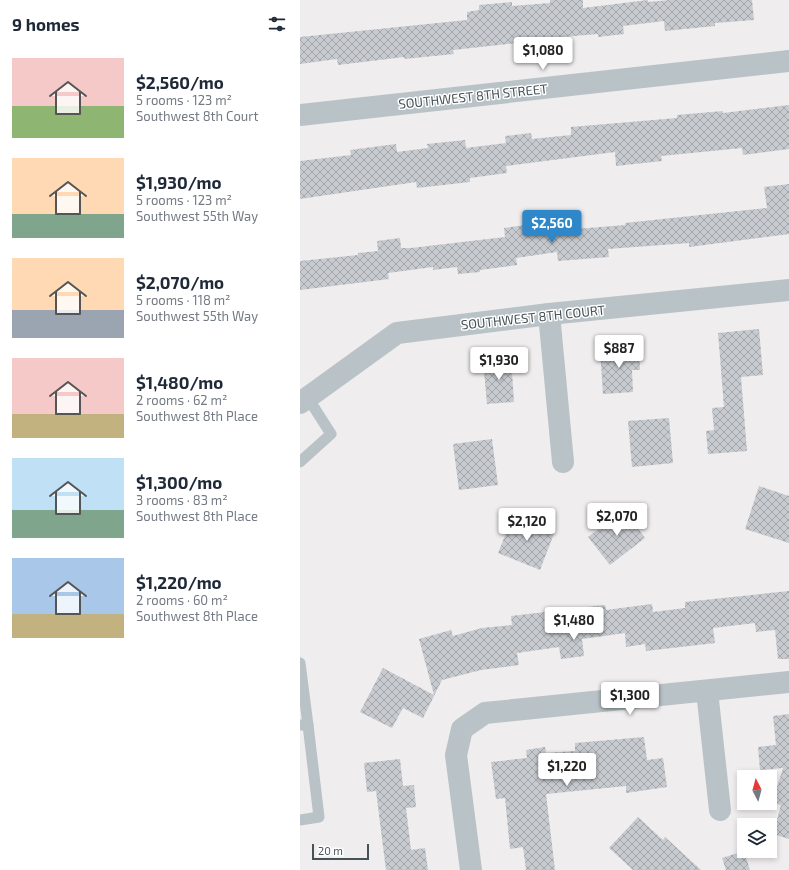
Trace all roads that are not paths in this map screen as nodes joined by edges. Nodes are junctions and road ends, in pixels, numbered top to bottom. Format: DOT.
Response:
graph roads {
  1 [pos="789,61"];
  2 [pos="300,115"];
  3 [pos="789,290"];
  4 [pos="549,314"];
  5 [pos="303,396"];
  6 [pos="300,462"];
  7 [pos="563,462"];
  8 [pos="300,663"];
  9 [pos="789,682"];
  10 [pos="707,691"];
  11 [pos="304,725"];
  12 [pos="720,810"];
  13 [pos="300,820"];
  14 [pos="470,870"];
  1 -- 2 [label="street, SOUTHWEST 8TH STREET"];
  3 -- 4 [label="street, SOUTHWEST 8TH COURT"];
  4 -- 5 [label="street, SOUTHWEST 8TH COURT"];
  4 -- 7 [label="street"];
  5 -- 6 [label="lane"];
  8 -- 11 [label="lane"];
  9 -- 10 [label="street"];
  10 -- 12 [label="street"];
  10 -- 14 [label="street"];
  11 -- 13 [label="lane"];
}
